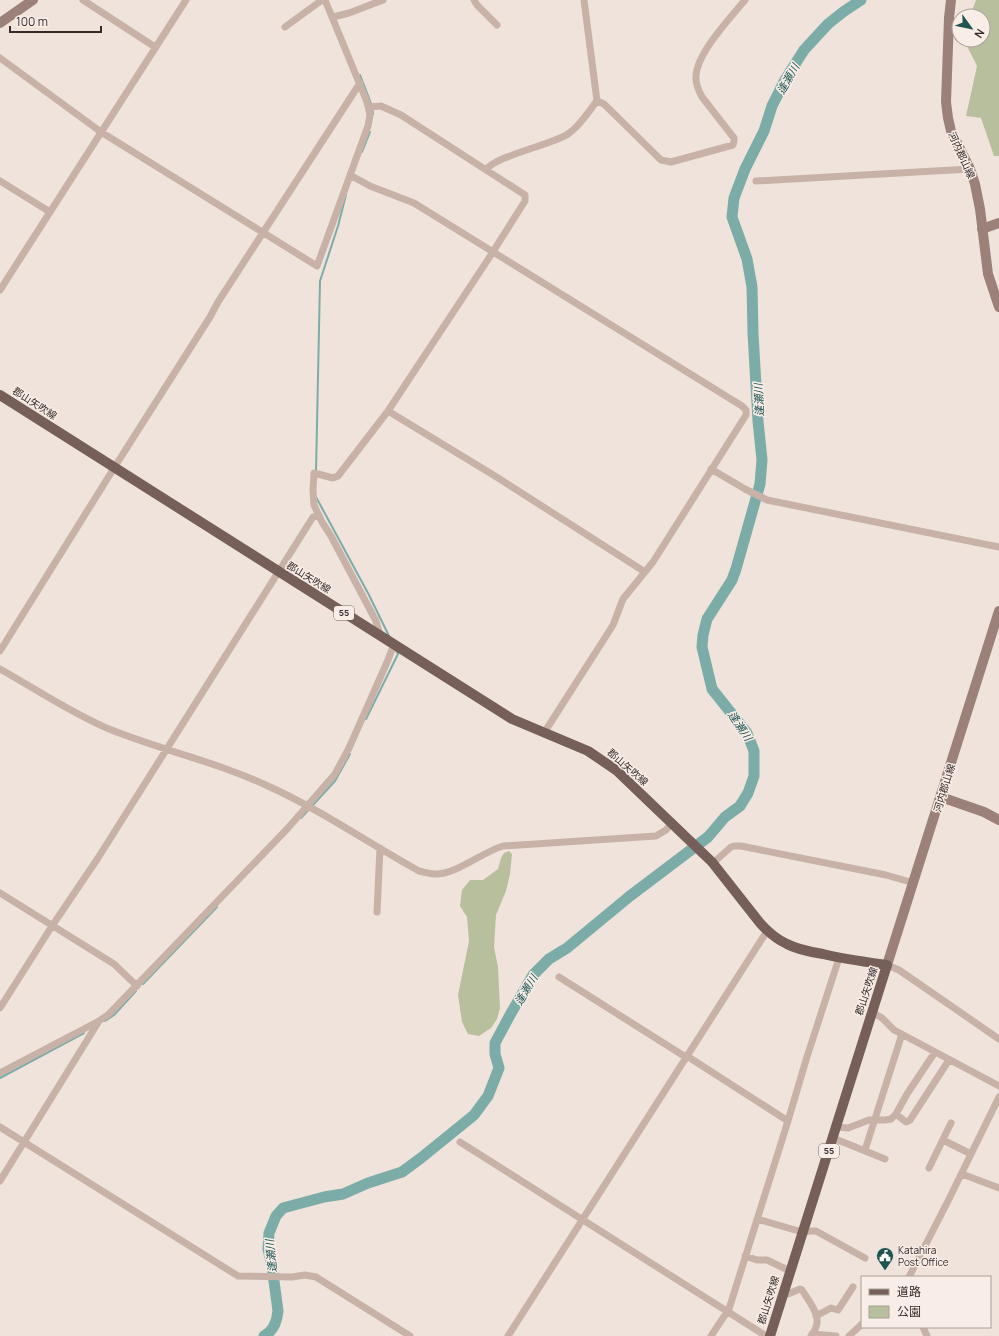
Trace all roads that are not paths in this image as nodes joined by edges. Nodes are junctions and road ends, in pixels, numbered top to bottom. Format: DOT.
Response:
graph roads {
  1 [pos="33,0"];
  2 [pos="83,0"];
  3 [pos="186,0"];
  4 [pos="324,0"];
  5 [pos="383,0"];
  6 [pos="474,0"];
  7 [pos="584,0"];
  8 [pos="745,0"];
  9 [pos="951,0"];
  10 [pos="333,17"];
  11 [pos="0,23"];
  12 [pos="497,25"];
  13 [pos="285,27"];
  14 [pos="155,47"];
  15 [pos="0,58"];
  16 [pos="360,84"];
  17 [pos="597,101"];
  18 [pos="369,107"];
  19 [pos="101,132"];
  20 [pos="970,169"];
  21 [pos="486,170"];
  22 [pos="350,175"];
  23 [pos="0,180"];
  24 [pos="756,181"];
  25 [pos="50,212"];
  26 [pos="999,223"];
  27 [pos="982,229"];
  28 [pos="264,233"];
  29 [pos="493,251"];
  30 [pos="0,290"];
  31 [pos="999,307"];
  32 [pos="0,395"];
  33 [pos="388,411"];
  34 [pos="114,468"];
  35 [pos="710,470"];
  36 [pos="318,515"];
  37 [pos="999,547"];
  38 [pos="278,572"];
  39 [pos="645,572"];
  40 [pos="999,611"];
  41 [pos="380,636"];
  42 [pos="995,638"];
  43 [pos="394,644"];
  44 [pos="0,651"];
  45 [pos="0,669"];
  46 [pos="544,733"];
  47 [pos="167,749"];
  48 [pos="941,796"];
  49 [pos="308,805"];
  50 [pos="999,820"];
  51 [pos="672,823"];
  52 [pos="380,848"];
  53 [pos="712,863"];
  54 [pos="914,883"];
  55 [pos="0,893"];
  56 [pos="377,912"];
  57 [pos="52,926"];
  58 [pos="767,931"];
  59 [pos="839,958"];
  60 [pos="887,965"];
  61 [pos="559,977"];
  62 [pos="137,986"];
  63 [pos="0,1008"];
  64 [pos="872,1012"];
  65 [pos="99,1021"];
  66 [pos="902,1034"];
  67 [pos="999,1039"];
  68 [pos="935,1052"];
  69 [pos="687,1057"];
  70 [pos="949,1060"];
  71 [pos="0,1073"];
  72 [pos="999,1086"];
  73 [pos="999,1097"];
  74 [pos="997,1107"];
  75 [pos="896,1114"];
  76 [pos="874,1120"];
  77 [pos="788,1122"];
  78 [pos="952,1123"];
  79 [pos="0,1127"];
  80 [pos="836,1127"];
  81 [pos="833,1138"];
  82 [pos="943,1140"];
  83 [pos="24,1142"];
  84 [pos="460,1142"];
  85 [pos="865,1150"];
  86 [pos="971,1154"];
  87 [pos="885,1159"];
  88 [pos="929,1168"];
  89 [pos="962,1174"];
  90 [pos="0,1181"];
  91 [pos="999,1188"];
  92 [pos="583,1219"];
  93 [pos="757,1219"];
  94 [pos="802,1232"];
  95 [pos="745,1256"];
  96 [pos="865,1258"];
  97 [pos="790,1271"];
  98 [pos="910,1276"];
  99 [pos="852,1287"];
  100 [pos="783,1294"];
  101 [pos="727,1312"];
  102 [pos="816,1316"];
  103 [pos="861,1325"];
  104 [pos="811,1335"];
  105 [pos="410,1336"];
  106 [pos="508,1336"];
  107 [pos="712,1336"];
  108 [pos="766,1336"];
  109 [pos="770,1336"];
  110 [pos="836,1336"];
  111 [pos="849,1336"];
  1 -- 11 [label="main road"];
  2 -- 14 [label="street"];
  3 -- 14 [label="street"];
  4 -- 10 [label="street"];
  4 -- 13 [label="street"];
  5 -- 10 [label="street"];
  6 -- 12 [label="street"];
  7 -- 17 [label="street"];
  8 -- 17 [label="street"];
  9 -- 20 [label="main road, 河内郡山線"];
  10 -- 16 [label="street"];
  14 -- 19 [label="street"];
  15 -- 19 [label="street"];
  16 -- 18 [label="street"];
  16 -- 28 [label="street"];
  17 -- 21 [label="street"];
  18 -- 21 [label="street"];
  18 -- 22 [label="street"];
  19 -- 25 [label="street"];
  19 -- 28 [label="street"];
  20 -- 24 [label="street"];
  20 -- 27 [label="main road, 河内郡山線"];
  21 -- 29 [label="street"];
  22 -- 28 [label="street"];
  22 -- 29 [label="street"];
  23 -- 25 [label="street"];
  25 -- 30 [label="street"];
  26 -- 27 [label="main road"];
  27 -- 31 [label="main road, 河内郡山線"];
  28 -- 34 [label="street"];
  29 -- 33 [label="street"];
  29 -- 35 [label="street"];
  32 -- 34 [label="main road, 郡山矢吹線 / 55"];
  33 -- 36 [label="street"];
  33 -- 39 [label="street"];
  34 -- 38 [label="main road, 郡山矢吹線 / 55"];
  34 -- 44 [label="street"];
  35 -- 37 [label="street"];
  35 -- 39 [label="street"];
  36 -- 38 [label="street"];
  36 -- 41 [label="street"];
  38 -- 41 [label="main road, 郡山矢吹線 / 55"];
  38 -- 47 [label="street"];
  39 -- 46 [label="street"];
  40 -- 42 [label="main road, 河内郡山線"];
  41 -- 43 [label="main road, 郡山矢吹線 / 55"];
  42 -- 48 [label="main road, 河内郡山線"];
  43 -- 46 [label="main road, 郡山矢吹線 / 55"];
  43 -- 49 [label="street"];
  45 -- 47 [label="street"];
  46 -- 51 [label="main road, 郡山矢吹線 / 55"];
  47 -- 49 [label="street"];
  47 -- 57 [label="street"];
  48 -- 50 [label="main road"];
  48 -- 54 [label="main road, 河内郡山線"];
  49 -- 52 [label="street"];
  49 -- 62 [label="street"];
  51 -- 52 [label="street"];
  51 -- 53 [label="main road, 郡山矢吹線 / 55"];
  52 -- 56 [label="street"];
  53 -- 54 [label="street"];
  53 -- 58 [label="main road, 郡山矢吹線 / 55"];
  54 -- 60 [label="main road, 河内郡山線"];
  55 -- 57 [label="street"];
  57 -- 62 [label="street"];
  57 -- 63 [label="street"];
  58 -- 59 [label="main road, 郡山矢吹線 / 55"];
  58 -- 69 [label="street"];
  59 -- 60 [label="main road, 郡山矢吹線 / 55"];
  59 -- 77 [label="street"];
  60 -- 64 [label="main road, 郡山矢吹線 / 55"];
  60 -- 67 [label="street"];
  61 -- 69 [label="street"];
  62 -- 65 [label="street"];
  64 -- 66 [label="street"];
  64 -- 80 [label="main road, 郡山矢吹線 / 55"];
  65 -- 71 [label="street"];
  65 -- 83 [label="street"];
  66 -- 68 [label="street"];
  66 -- 76 [label="street"];
  68 -- 70 [label="street"];
  68 -- 75 [label="street"];
  69 -- 77 [label="street"];
  69 -- 92 [label="street"];
  70 -- 72 [label="street"];
  70 -- 75 [label="street"];
  73 -- 74 [label="street"];
  74 -- 86 [label="street"];
  75 -- 76 [label="street"];
  76 -- 80 [label="street"];
  76 -- 85 [label="street"];
  77 -- 93 [label="street"];
  78 -- 82 [label="street"];
  79 -- 83 [label="street"];
  80 -- 81 [label="main road, 郡山矢吹線 / 55"];
  81 -- 85 [label="street"];
  81 -- 94 [label="main road, 郡山矢吹線 / 55"];
  82 -- 86 [label="street"];
  82 -- 88 [label="street"];
  83 -- 90 [label="street"];
  83 -- 105 [label="street"];
  84 -- 92 [label="street"];
  85 -- 87 [label="street"];
  86 -- 89 [label="street"];
  89 -- 91 [label="street"];
  89 -- 98 [label="street"];
  92 -- 101 [label="street"];
  92 -- 106 [label="street"];
  93 -- 94 [label="street"];
  93 -- 95 [label="street"];
  94 -- 96 [label="street"];
  94 -- 97 [label="main road, 郡山矢吹線 / 55"];
  95 -- 97 [label="street"];
  95 -- 101 [label="street"];
  97 -- 100 [label="main road, 郡山矢吹線 / 55"];
  99 -- 102 [label="street"];
  100 -- 102 [label="street"];
  100 -- 109 [label="main road, 郡山矢吹線 / 55"];
  101 -- 107 [label="street"];
  101 -- 108 [label="street"];
  102 -- 104 [label="street"];
  103 -- 111 [label="street"];
  104 -- 110 [label="street"];
}
